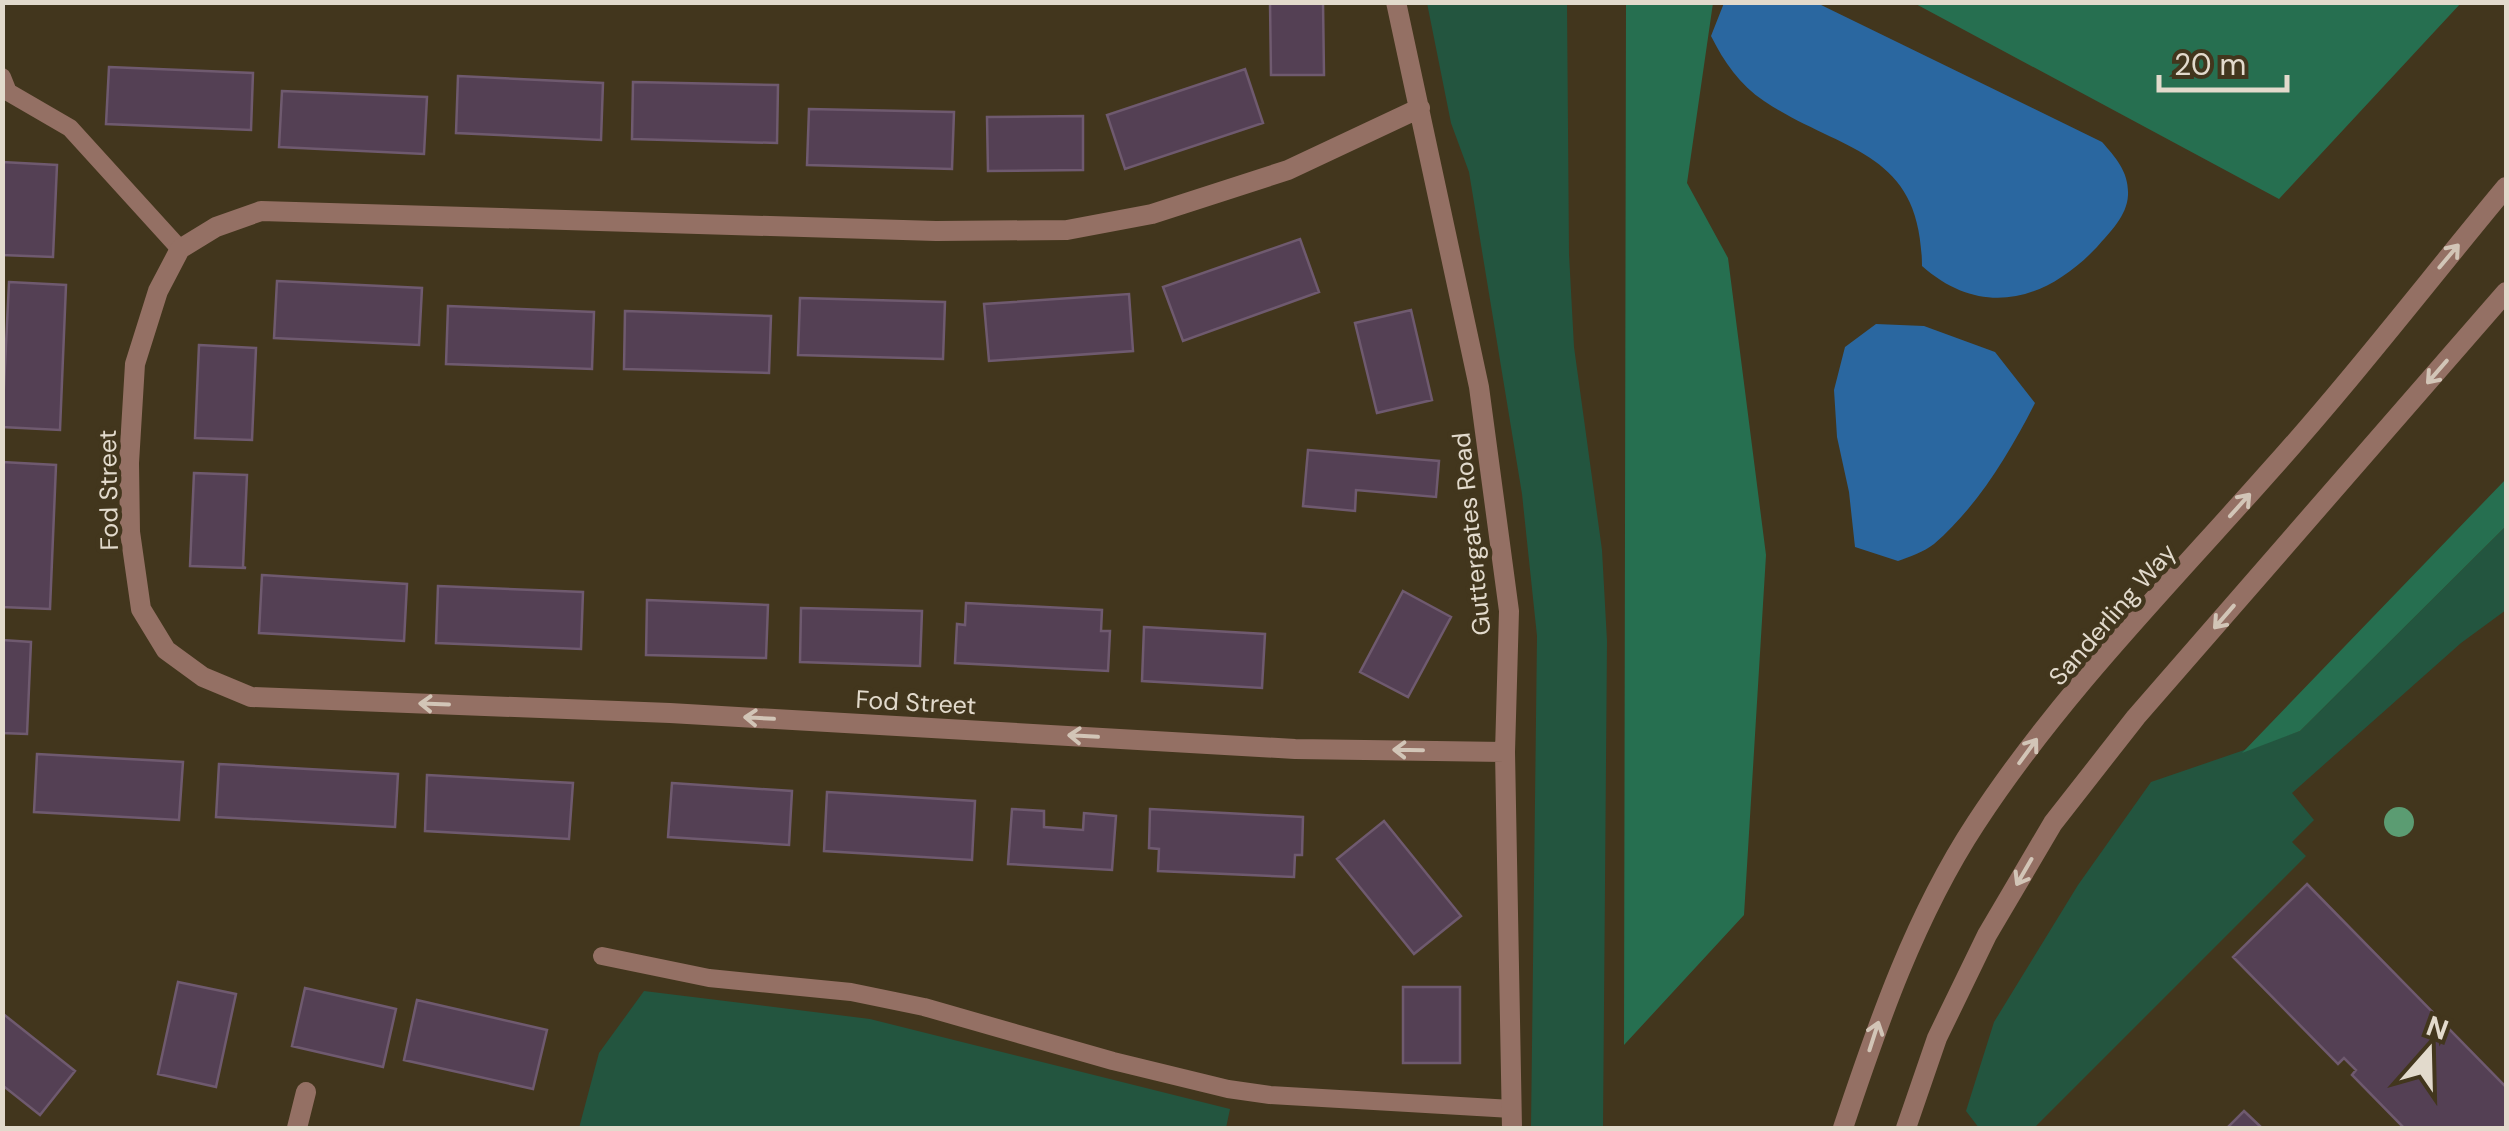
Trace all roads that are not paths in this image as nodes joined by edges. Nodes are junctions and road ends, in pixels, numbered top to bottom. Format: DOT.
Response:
graph roads {
  1 [pos="1396,2"];
  2 [pos="2,77"];
  3 [pos="1420,108"];
  4 [pos="2506,187"];
  5 [pos="180,249"];
  6 [pos="2506,292"];
  7 [pos="1505,752"];
  8 [pos="602,956"];
  9 [pos="306,1092"];
  10 [pos="1512,1119"];
  11 [pos="297,1128"];
  12 [pos="1844,1128"];
  13 [pos="1906,1128"];
  1 -- 3 [label="street, Guttergates Road"];
  2 -- 5 [label="lane"];
  3 -- 5 [label="street"];
  3 -- 7 [label="street, Guttergates Road"];
  12 -- 4 [label="street, Sanderling Way, one-way"];
  7 -- 5 [label="street, Fod Street, one-way"];
  6 -- 13 [label="street, one-way"];
  7 -- 10 [label="street, Guttergates Road"];
  8 -- 10 [label="lane"];
  9 -- 11 [label="street"];
}
